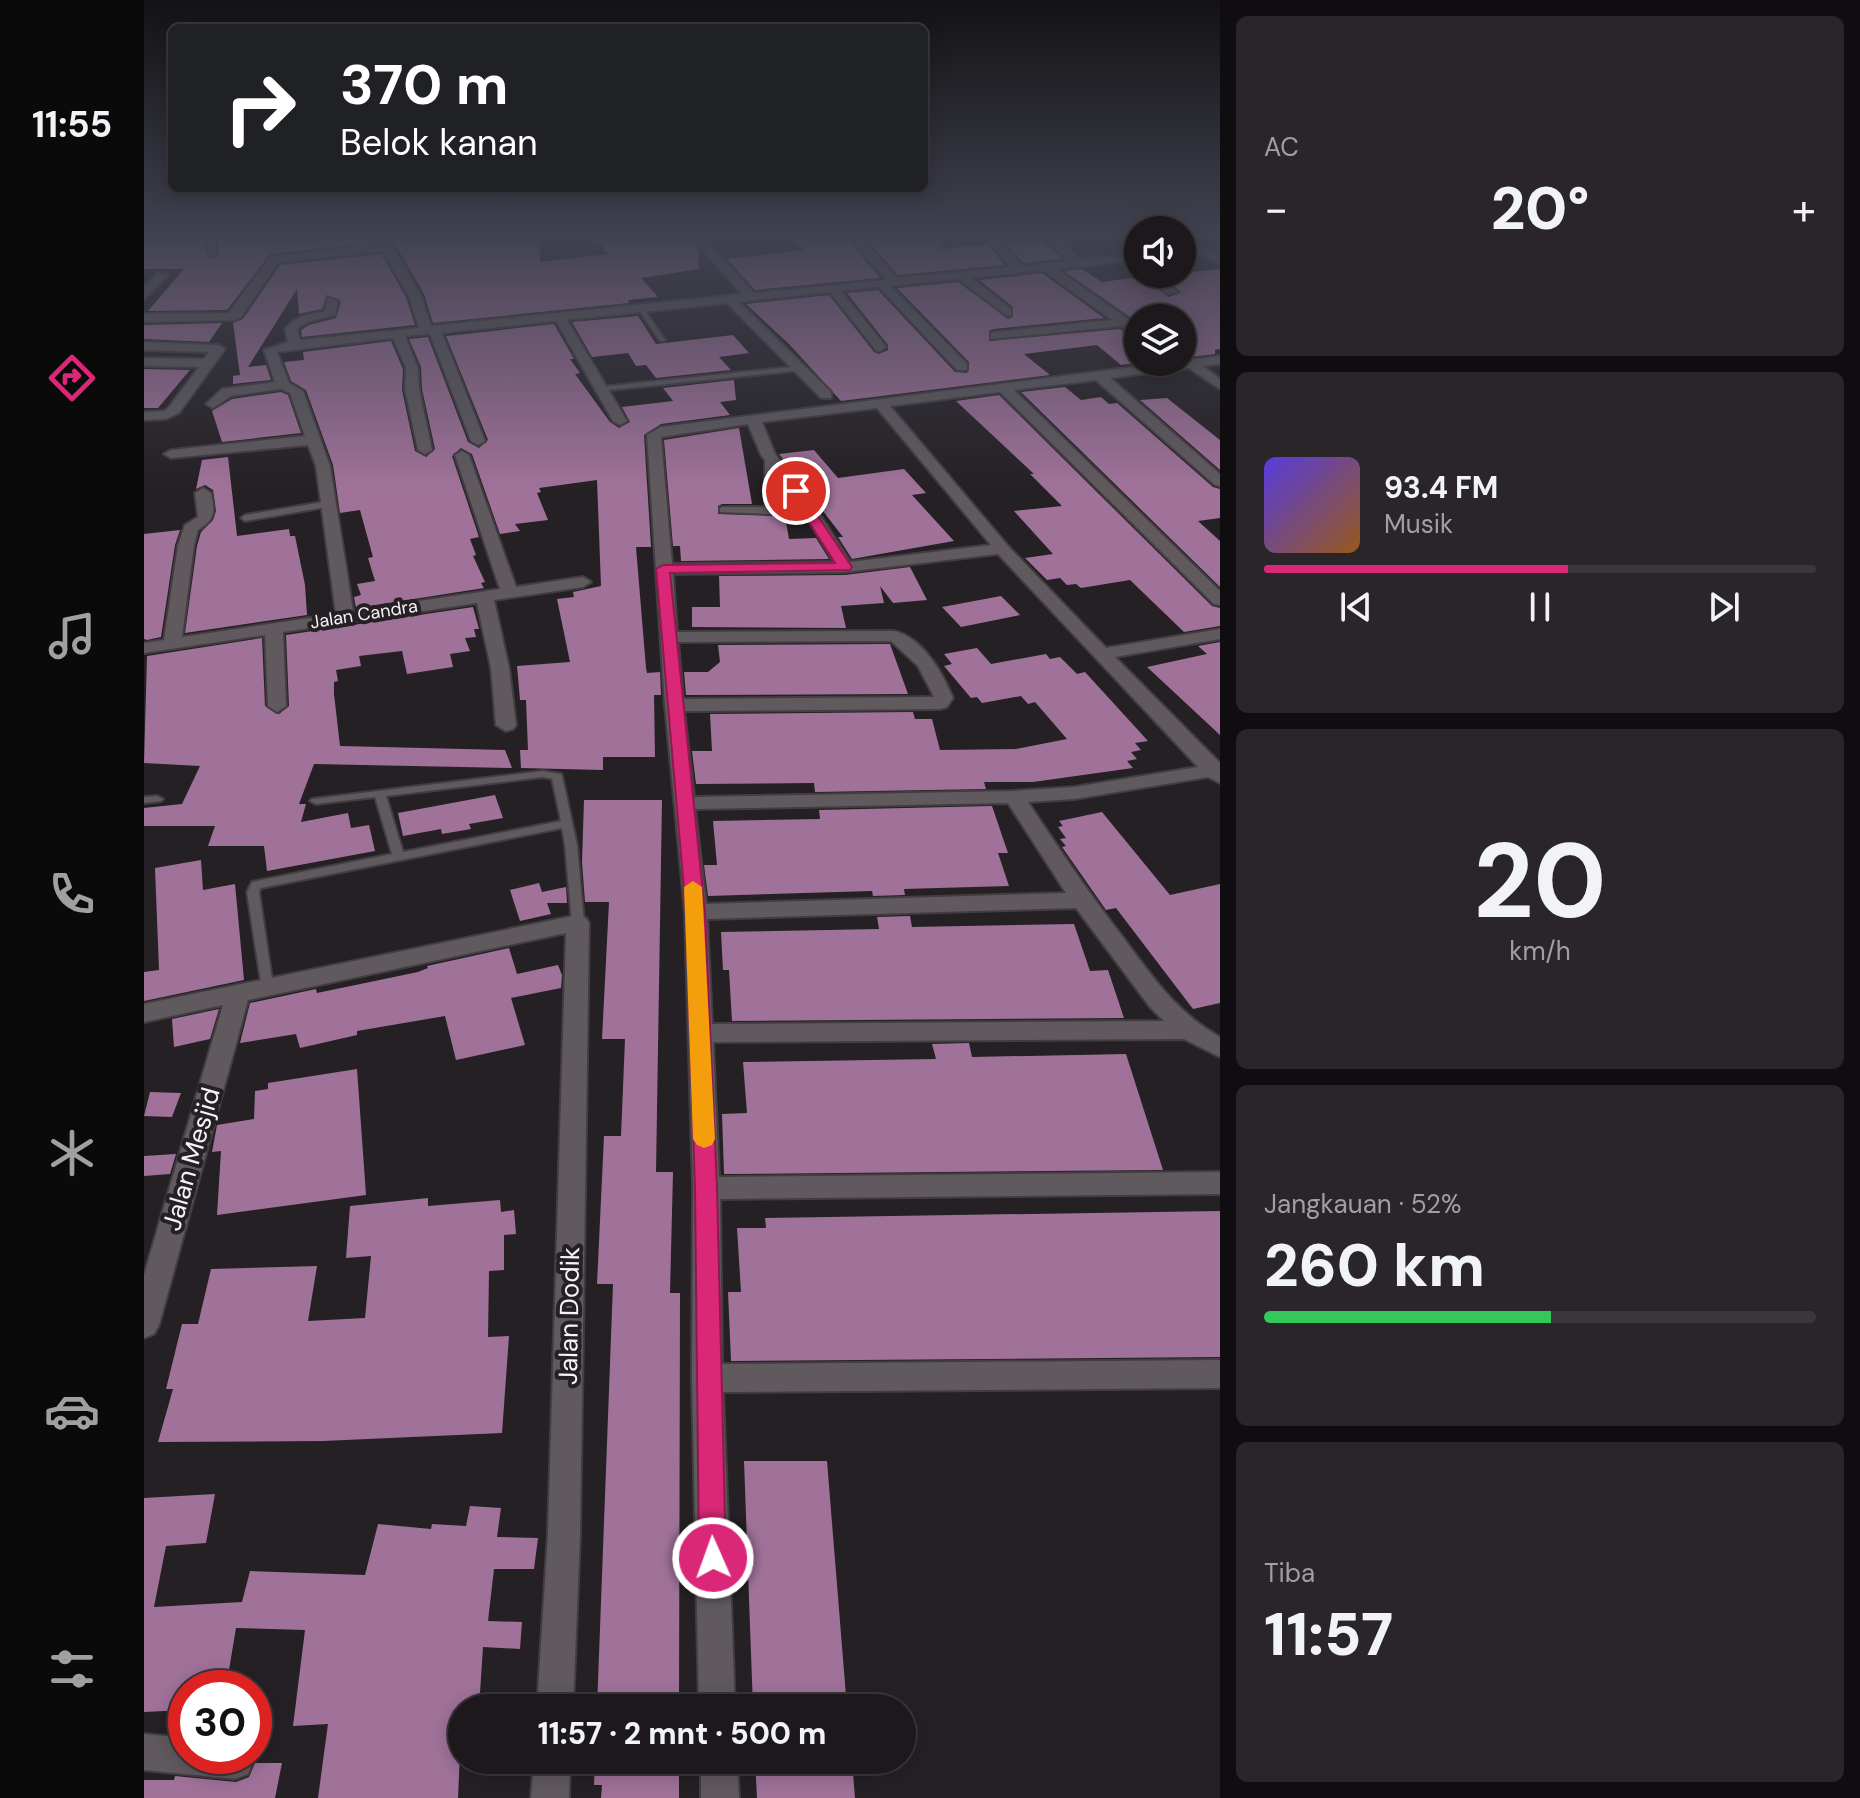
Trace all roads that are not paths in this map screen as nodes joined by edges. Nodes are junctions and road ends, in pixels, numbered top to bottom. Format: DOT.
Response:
graph roads {
  1 [pos="299,321"];
  2 [pos="426,321"];
  3 [pos="531,321"];
  4 [pos="562,321"];
  5 [pos="649,321"];
  6 [pos="753,321"];
  7 [pos="859,321"];
  8 [pos="922,321"];
  9 [pos="1124,322"];
  10 [pos="430,331"];
  11 [pos="398,334"];
  12 [pos="995,336"];
  13 [pos="662,340"];
  14 [pos="295,344"];
  15 [pos="144,346"];
  16 [pos="880,347"];
  17 [pos="1220,360"];
  18 [pos="144,362"];
  19 [pos="205,363"];
  20 [pos="1196,363"];
  21 [pos="962,367"];
  22 [pos="1196,367"];
  23 [pos="801,368"];
  24 [pos="1124,373"];
  25 [pos="1100,376"];
  26 [pos="283,385"];
  27 [pos="1220,385"];
  28 [pos="1004,388"];
  29 [pos="600,389"];
  30 [pos="826,395"];
  31 [pos="213,404"];
  32 [pos="882,405"];
  33 [pos="144,416"];
  34 [pos="620,421"];
  35 [pos="754,421"];
  36 [pos="313,440"];
  37 [pos="478,441"];
  38 [pos="425,450"];
  39 [pos="171,454"];
  40 [pos="462,455"];
  41 [pos="768,455"];
  42 [pos="1220,482"];
  43 [pos="203,493"];
  44 [pos="329,504"];
  45 [pos="723,510"];
  46 [pos="810,510"];
  47 [pos="769,511"];
  48 [pos="245,518"];
  49 [pos="1002,549"];
  50 [pos="845,567"];
  51 [pos="663,569"];
  52 [pos="583,582"];
  53 [pos="509,591"];
  54 [pos="484,595"];
  55 [pos="1220,600"];
  56 [pos="345,617"];
  57 [pos="274,629"];
  58 [pos="1220,634"];
  59 [pos="670,637"];
  60 [pos="172,643"];
  61 [pos="144,648"];
  62 [pos="1105,653"];
  63 [pos="674,705"];
  64 [pos="277,706"];
  65 [pos="506,725"];
  66 [pos="1218,773"];
  67 [pos="380,796"];
  68 [pos="1014,797"];
  69 [pos="316,801"];
  70 [pos="685,803"];
  71 [pos="566,824"];
  72 [pos="398,855"];
  73 [pos="1082,900"];
  74 [pos="696,912"];
  75 [pos="578,923"];
  76 [pos="267,986"];
  77 [pos="238,993"];
  78 [pos="144,1013"];
  79 [pos="1188,1030"];
  80 [pos="699,1033"];
  81 [pos="1220,1048"];
  82 [pos="1220,1183"];
  83 [pos="706,1188"];
  84 [pos="144,1325"];
  85 [pos="1220,1374"];
  86 [pos="707,1378"];
  87 [pos="556,1694"];
  88 [pos="717,1694"];
  89 [pos="144,1752"];
  90 [pos="168,1754"];
  91 [pos="551,1774"];
  92 [pos="719,1774"];
  93 [pos="550,1798"];
  94 [pos="720,1798"];
  1 -- 14 [label="street"];
  2 -- 10 [label="street"];
  3 -- 10 [label="street"];
  4 -- 29 [label="street"];
  5 -- 13 [label="lane"];
  6 -- 23 [label="street"];
  7 -- 16 [label="street"];
  8 -- 21 [label="street"];
  9 -- 12 [label="street"];
  10 -- 11 [label="street"];
  10 -- 37 [label="street"];
  11 -- 14 [label="street"];
  11 -- 38 [label="street"];
  14 -- 26 [label="street"];
  15 -- 19 [label="street"];
  17 -- 20 [label="street"];
  18 -- 19 [label="street"];
  19 -- 33 [label="street"];
  22 -- 27 [label="street"];
  23 -- 29 [label="lane"];
  23 -- 30 [label="street"];
  24 -- 25 [label="street"];
  25 -- 28 [label="street"];
  25 -- 42 [label="street"];
  26 -- 31 [label="street"];
  26 -- 36 [label="street"];
  28 -- 32 [label="street"];
  28 -- 55 [label="street"];
  29 -- 34 [label="street"];
  32 -- 35 [label="street"];
  32 -- 49 [label="street"];
  35 -- 41 [label="street"];
  35 -- 51 [label="street"];
  36 -- 39 [label="street"];
  36 -- 44 [label="street"];
  40 -- 53 [label="street"];
  41 -- 46 [label="street"];
  41 -- 47 [label="lane"];
  43 -- 60 [label="street"];
  44 -- 48 [label="lane"];
  44 -- 56 [label="street"];
  45 -- 47 [label="lane"];
  46 -- 47 [label="lane"];
  46 -- 50 [label="street"];
  49 -- 50 [label="street"];
  49 -- 62 [label="street"];
  50 -- 51 [label="street"];
  51 -- 59 [label="street"];
  52 -- 53 [label="street, Jalan Candra"];
  53 -- 54 [label="street, Jalan Candra"];
  54 -- 56 [label="street, Jalan Candra"];
  54 -- 65 [label="street"];
  56 -- 57 [label="street, Jalan Candra"];
  57 -- 60 [label="street, Jalan Candra"];
  57 -- 64 [label="street"];
  58 -- 62 [label="street"];
  59 -- 63 [label="street"];
  59 -- 63 [label="street"];
  60 -- 61 [label="street, Jalan Candra"];
  62 -- 66 [label="street"];
  63 -- 70 [label="street"];
  66 -- 68 [label="street"];
  67 -- 69 [label="lane"];
  67 -- 71 [label="lane"];
  67 -- 72 [label="lane"];
  68 -- 70 [label="street"];
  68 -- 73 [label="street"];
  70 -- 74 [label="street"];
  71 -- 72 [label="lane"];
  71 -- 75 [label="lane"];
  72 -- 76 [label="lane"];
  73 -- 74 [label="street"];
  73 -- 79 [label="street"];
  74 -- 80 [label="street"];
  75 -- 76 [label="street"];
  75 -- 87 [label="street, Jalan Dodik"];
  76 -- 77 [label="street"];
  77 -- 78 [label="street"];
  77 -- 84 [label="street, Jalan Mesjid"];
  79 -- 80 [label="street"];
  79 -- 81 [label="street"];
  80 -- 83 [label="street"];
  82 -- 83 [label="street"];
  83 -- 86 [label="street"];
  85 -- 86 [label="street"];
  86 -- 88 [label="street"];
  89 -- 90 [label="street"];
  91 -- 93 [label="street"];
  92 -- 94 [label="street"];
}
